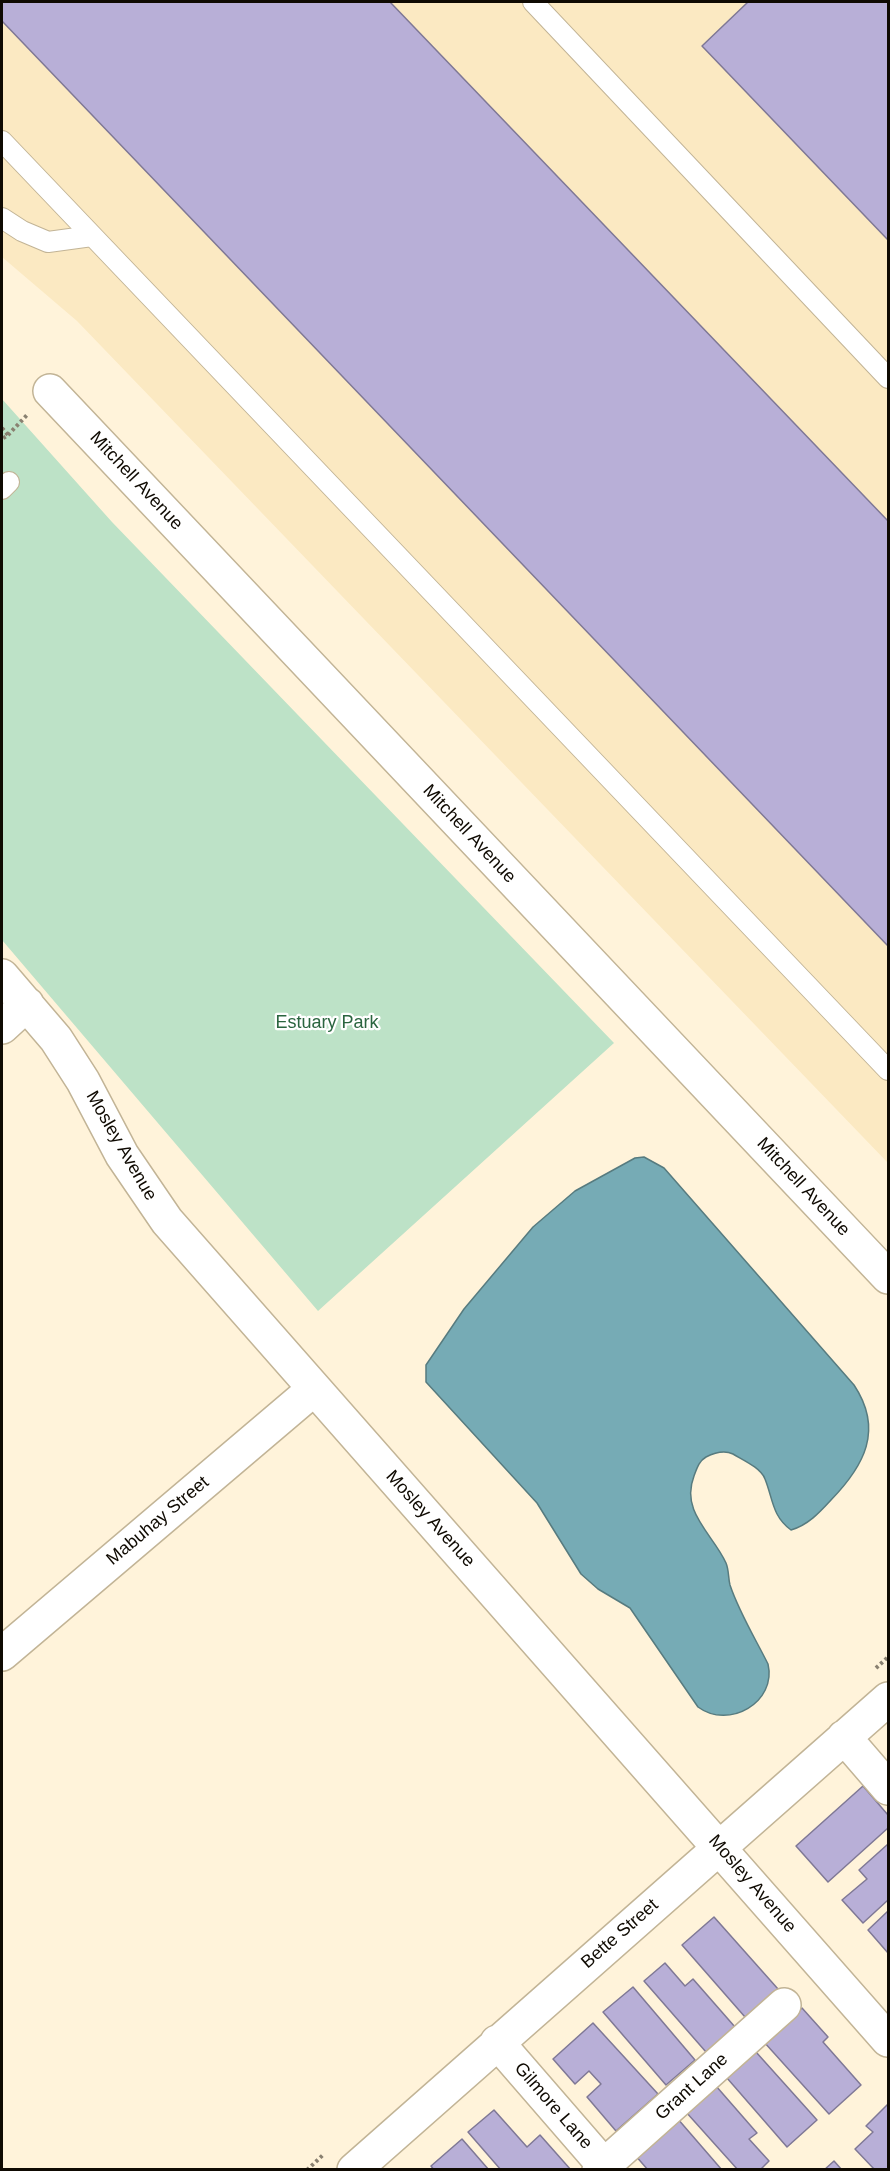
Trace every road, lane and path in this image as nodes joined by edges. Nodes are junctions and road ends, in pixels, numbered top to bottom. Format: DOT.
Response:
graph roads {
  1 [pos="533,2"];
  2 [pos="2,141"];
  3 [pos="2,218"];
  4 [pos="92,236"];
  5 [pos="888,378"];
  6 [pos="50,391"];
  7 [pos="2,428"];
  8 [pos="2,439"];
  9 [pos="2,976"];
  10 [pos="27,1004"];
  11 [pos="2,1027"];
  12 [pos="888,1070"];
  13 [pos="888,1277"];
  14 [pos="314,1389"];
  15 [pos="2,1654"];
  16 [pos="888,1699"];
  17 [pos="844,1737"];
  18 [pos="888,1788"];
  19 [pos="720,1846"];
  20 [pos="784,2004"];
  21 [pos="888,2040"];
  22 [pos="497,2042"];
  23 [pos="604,2168"];
  24 [pos="354,2169"];
  1 -- 5 [label="lane"];
  2 -- 4 [label="lane"];
  3 -- 4 [label="lane"];
  4 -- 12 [label="lane"];
  6 -- 13 [label="street, Mitchell Avenue"];
  7 -- 8 [label="path"];
  9 -- 10 [label="street, Mosley Avenue"];
  10 -- 11 [label="street"];
  10 -- 14 [label="street, Mosley Avenue"];
  14 -- 15 [label="street, Mabuhay Street"];
  14 -- 19 [label="street, Mosley Avenue"];
  16 -- 17 [label="street, Bette Street"];
  17 -- 18 [label="street"];
  17 -- 19 [label="street, Bette Street"];
  19 -- 21 [label="street, Mosley Avenue"];
  19 -- 22 [label="street, Bette Street"];
  20 -- 23 [label="street, Grant Lane"];
  22 -- 23 [label="street, Gilmore Lane"];
  22 -- 24 [label="street, Bette Street"];
}
